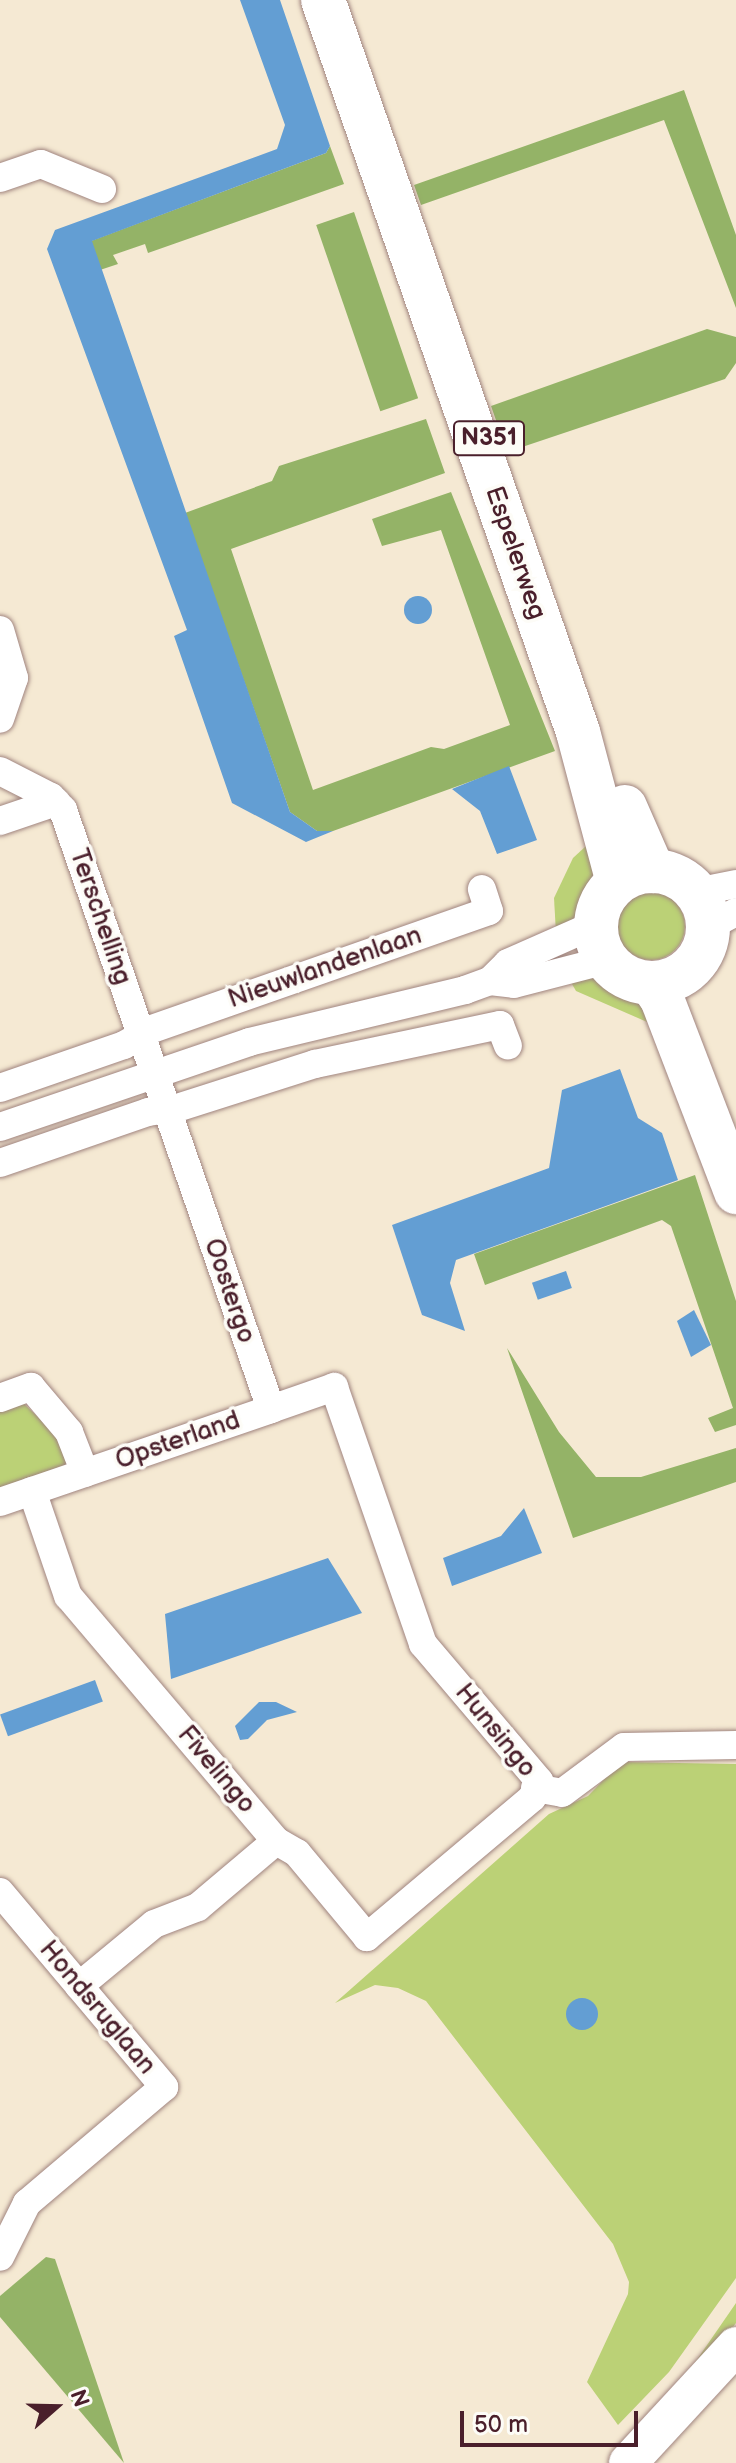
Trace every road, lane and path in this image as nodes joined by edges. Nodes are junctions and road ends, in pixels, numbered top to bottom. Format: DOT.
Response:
graph roads {
  1 [pos="323,0"];
  2 [pos="336,0"];
  3 [pos="0,178"];
  4 [pos="102,189"];
  5 [pos="0,630"];
  6 [pos="0,719"];
  7 [pos="0,771"];
  8 [pos="56,802"];
  9 [pos="0,821"];
  10 [pos="635,876"];
  11 [pos="482,889"];
  12 [pos="719,904"];
  13 [pos="602,942"];
  14 [pos="668,977"];
  15 [pos="140,1035"];
  16 [pos="508,1046"];
  17 [pos="154,1074"];
  18 [pos="0,1088"];
  19 [pos="166,1110"];
  20 [pos="0,1127"];
  21 [pos="736,1153"];
  22 [pos="0,1163"];
  23 [pos="736,1192"];
  24 [pos="0,1398"];
  25 [pos="271,1409"];
  26 [pos="85,1473"];
  27 [pos="32,1491"];
  28 [pos="0,1502"];
  29 [pos="736,1745"];
  30 [pos="535,1788"];
  31 [pos="276,1841"];
  32 [pos="0,1892"];
  33 [pos="79,1986"];
  34 [pos="0,2257"];
  35 [pos="736,2346"];
  36 [pos="628,2463"];
  1 -- 10 [label="main road, Espelerweg / N351"];
  2 -- 10 [label="main road, Espelerweg / N351"];
  3 -- 4 [label="street"];
  5 -- 6 [label="street"];
  7 -- 8 [label="street"];
  8 -- 9 [label="street"];
  8 -- 15 [label="street, Terschelling"];
  10 -- 12 [label="main road"];
  10 -- 13 [label="main road"];
  11 -- 15 [label="street, Nieuwlandenlaan"];
  12 -- 14 [label="main road"];
  13 -- 14 [label="main road"];
  13 -- 17 [label="street, Nieuwlandenlaan"];
  14 -- 21 [label="main road"];
  14 -- 23 [label="main road"];
  15 -- 17 [label="street"];
  15 -- 18 [label="street, Nieuwlandenlaan"];
  16 -- 19 [label="street"];
  17 -- 19 [label="street"];
  17 -- 20 [label="street, Nieuwlandenlaan"];
  19 -- 22 [label="street"];
  19 -- 25 [label="street, Oostergo"];
  24 -- 26 [label="street, Opsterland"];
  25 -- 26 [label="street, Opsterland"];
  25 -- 30 [label="street, Hunsingo"];
  26 -- 27 [label="street, Opsterland"];
  27 -- 28 [label="street, Opsterland"];
  27 -- 31 [label="street, Fivelingo"];
  29 -- 30 [label="street"];
  30 -- 31 [label="street, Hunsingo"];
  31 -- 33 [label="street"];
  32 -- 33 [label="street, Hondsruglaan"];
  33 -- 34 [label="street, Hondsruglaan"];
  35 -- 36 [label="main road"];
}
